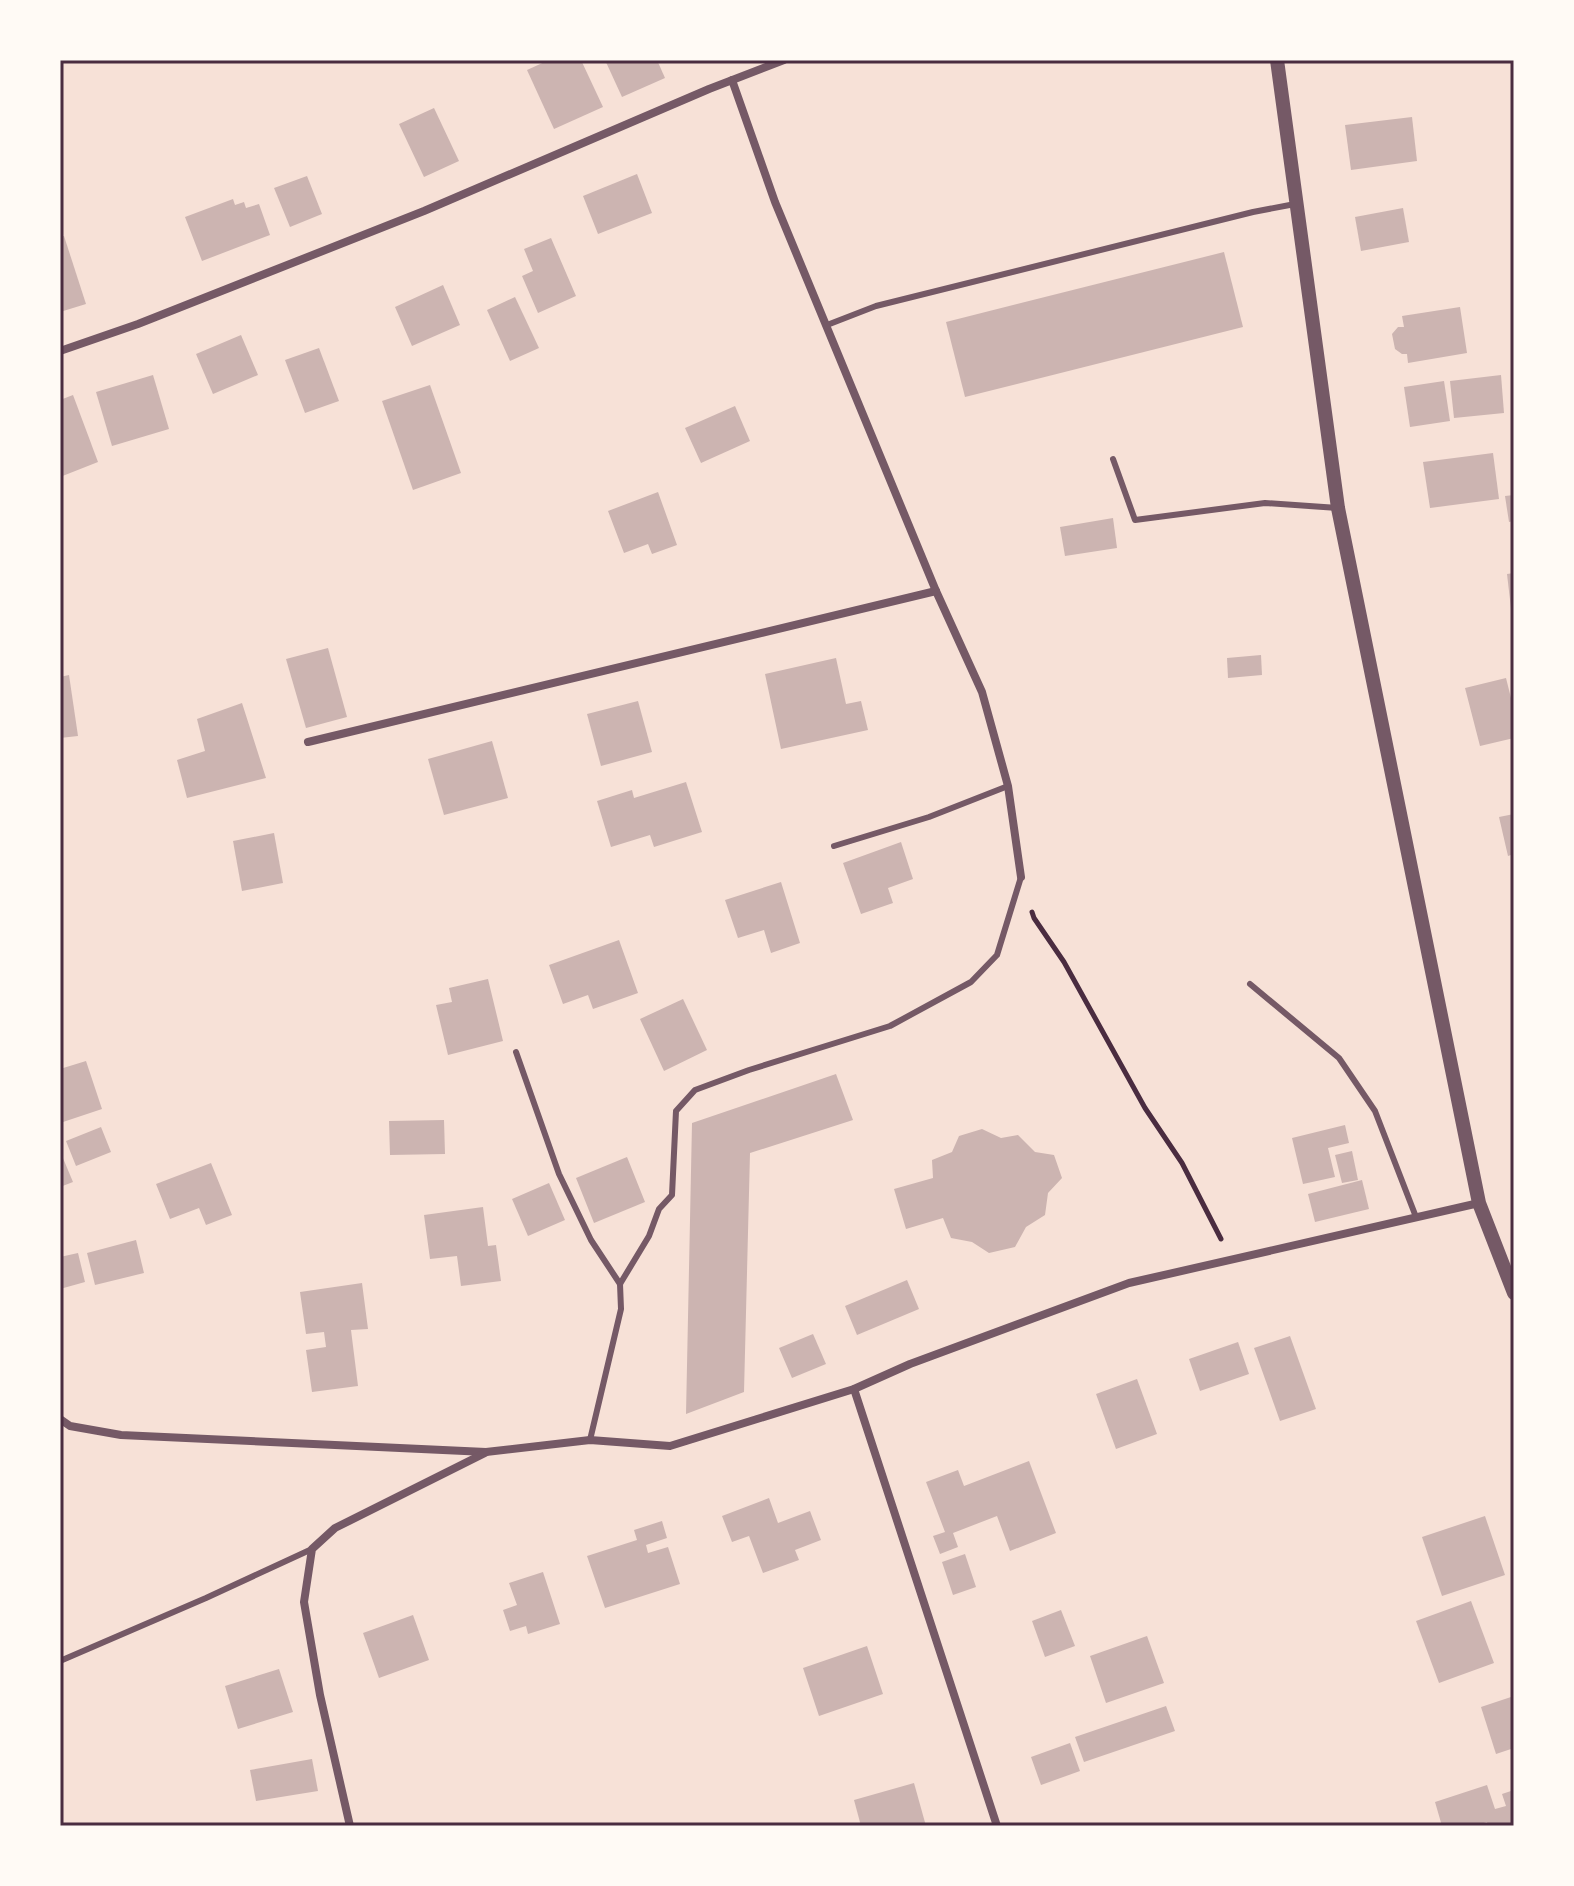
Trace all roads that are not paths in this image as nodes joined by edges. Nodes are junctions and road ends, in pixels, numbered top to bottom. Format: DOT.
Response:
graph roads {
  1 [pos="784,60"];
  2 [pos="1277,60"];
  3 [pos="732,80"];
  4 [pos="1296,204"];
  5 [pos="827,325"];
  6 [pos="60,351"];
  7 [pos="1113,459"];
  8 [pos="1338,508"];
  9 [pos="936,591"];
  10 [pos="308,742"];
  11 [pos="1008,786"];
  12 [pos="834,846"];
  13 [pos="1021,877"];
  14 [pos="1250,984"];
  15 [pos="516,1052"];
  16 [pos="1479,1203"];
  17 [pos="1416,1217"];
  18 [pos="620,1284"];
  19 [pos="1514,1293"];
  20 [pos="854,1389"];
  21 [pos="60,1419"];
  22 [pos="590,1440"];
  23 [pos="486,1452"];
  24 [pos="312,1549"];
  25 [pos="60,1661"];
  26 [pos="350,1826"];
  27 [pos="997,1826"];
  1 -- 3 [label="street"];
  2 -- 4 [label="street"];
  3 -- 5 [label="street"];
  3 -- 6 [label="street"];
  4 -- 5 [label="lane"];
  4 -- 8 [label="street"];
  5 -- 9 [label="street"];
  7 -- 8 [label="lane"];
  8 -- 16 [label="street"];
  9 -- 10 [label="street"];
  9 -- 11 [label="street"];
  11 -- 12 [label="lane"];
  11 -- 13 [label="street"];
  13 -- 18 [label="lane"];
  14 -- 17 [label="lane"];
  15 -- 18 [label="lane"];
  16 -- 17 [label="street"];
  16 -- 19 [label="street"];
  17 -- 20 [label="street"];
  18 -- 22 [label="lane"];
  20 -- 22 [label="street"];
  20 -- 27 [label="street"];
  21 -- 23 [label="street"];
  22 -- 23 [label="street"];
  23 -- 24 [label="street"];
  24 -- 25 [label="lane"];
  24 -- 26 [label="street"];
}
